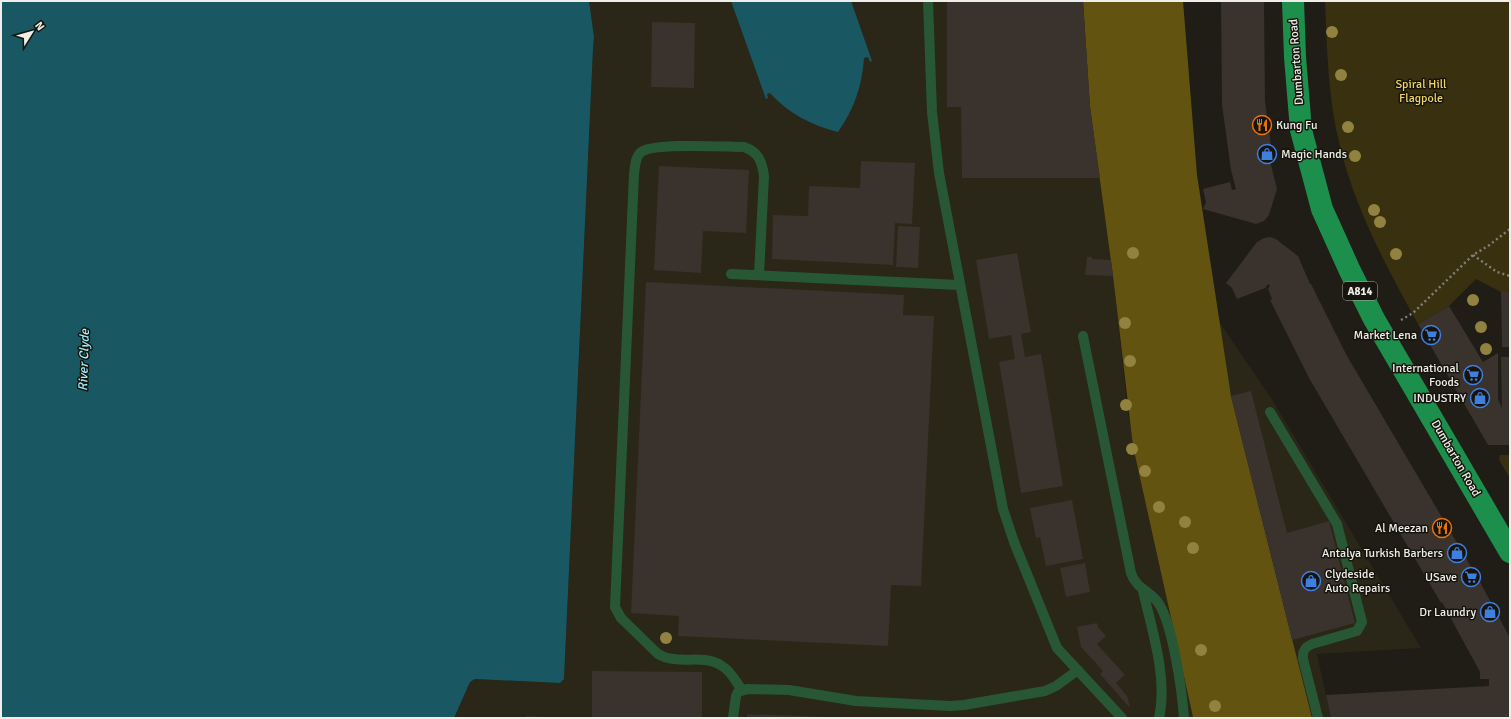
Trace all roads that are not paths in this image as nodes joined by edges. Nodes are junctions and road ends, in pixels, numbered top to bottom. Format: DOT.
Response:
graph roads {
  1 [pos="928,1"];
  2 [pos="1293,1"];
  3 [pos="731,274"];
  4 [pos="759,275"];
  5 [pos="959,284"];
  6 [pos="1083,336"];
  7 [pos="1270,412"];
  8 [pos="1510,552"];
  9 [pos="1143,591"];
  10 [pos="1078,670"];
  11 [pos="742,690"];
  12 [pos="733,718"];
  13 [pos="1122,718"];
  14 [pos="1159,718"];
  15 [pos="1184,718"];
  16 [pos="1318,718"];
  1 -- 5 [label="lane"];
  2 -- 8 [label="main road, Dumbarton Road / A814"];
  3 -- 4 [label="lane"];
  4 -- 5 [label="lane"];
  4 -- 11 [label="lane"];
  5 -- 10 [label="lane"];
  6 -- 9 [label="lane"];
  7 -- 16 [label="lane"];
  9 -- 14 [label="lane"];
  9 -- 15 [label="lane"];
  10 -- 11 [label="lane"];
  10 -- 13 [label="lane"];
  11 -- 12 [label="lane"];
}
